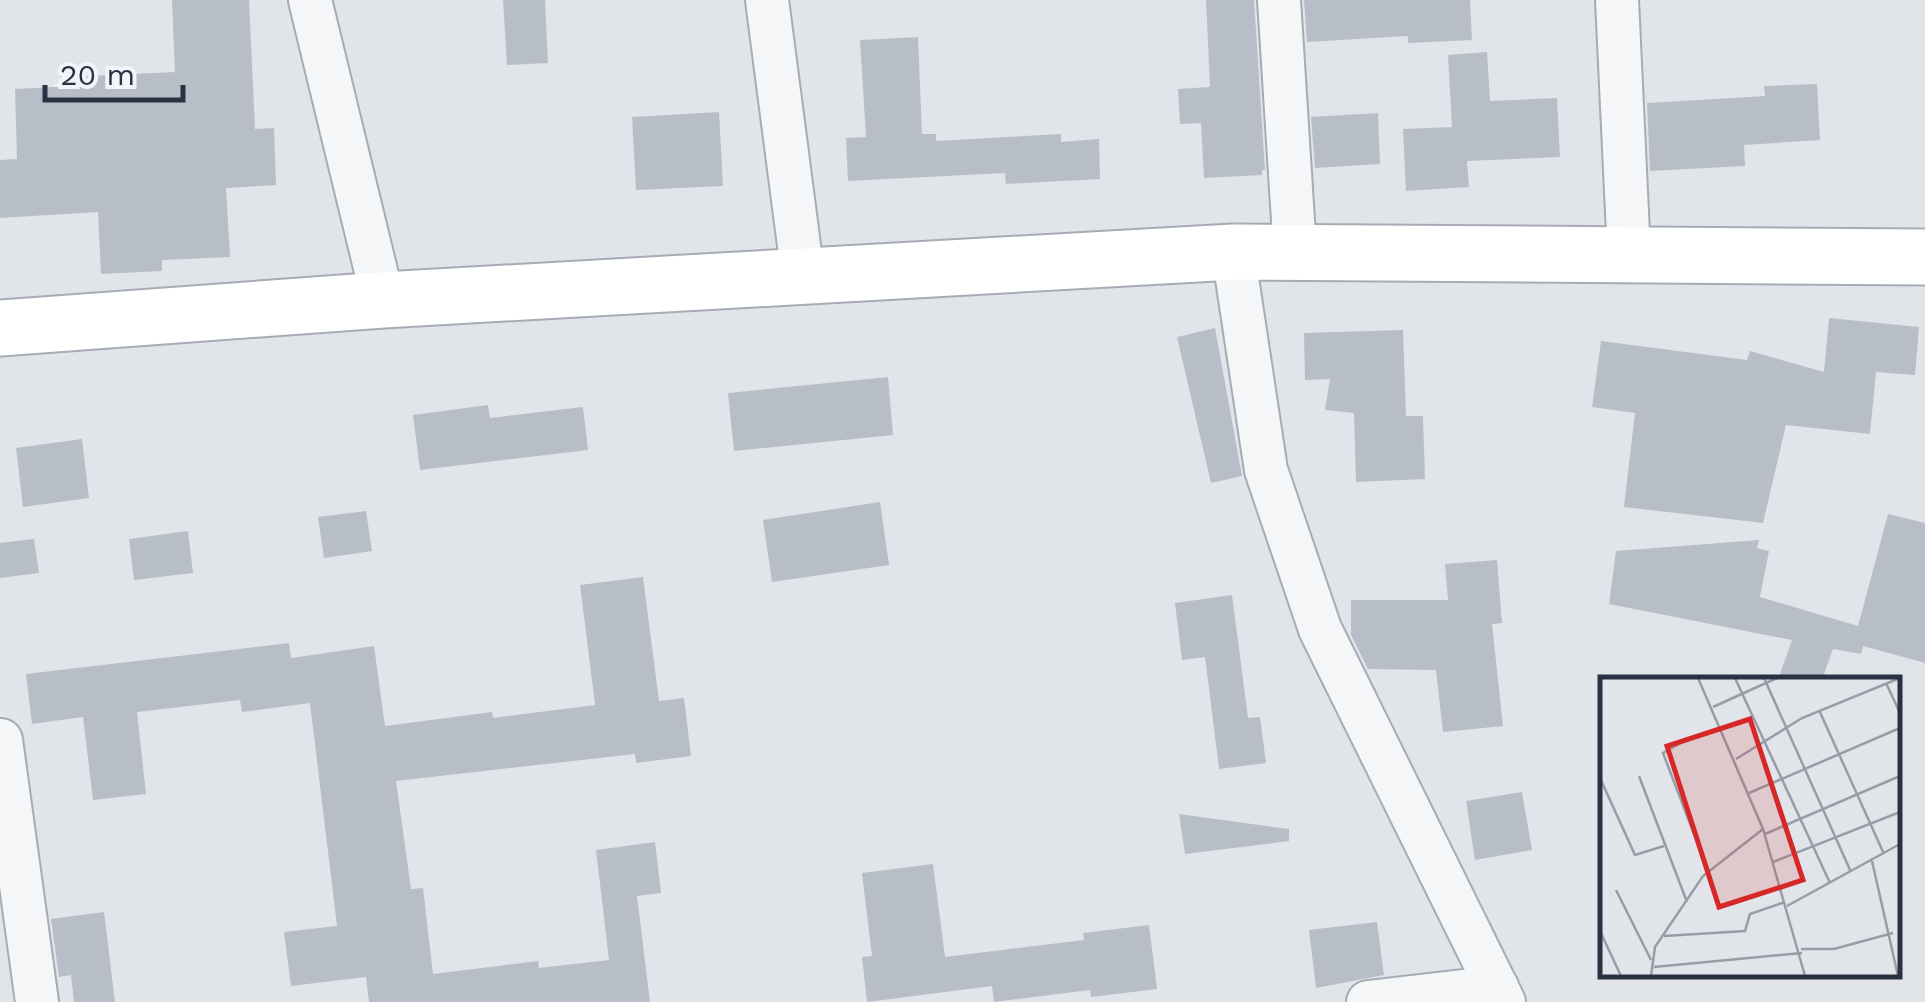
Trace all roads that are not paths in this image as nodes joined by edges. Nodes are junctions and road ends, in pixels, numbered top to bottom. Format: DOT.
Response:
graph roads {
  1 [pos="310,0"];
  2 [pos="767,0"];
  3 [pos="1279,0"];
  4 [pos="1617,0"];
  5 [pos="1233,252"];
  6 [pos="1296,252"];
  7 [pos="1628,255"];
  8 [pos="1925,257"];
  9 [pos="803,276"];
  10 [pos="384,300"];
  11 [pos="0,328"];
  12 [pos="1,740"];
  13 [pos="1500,994"];
  14 [pos="37,1002"];
  15 [pos="1368,1002"];
  1 -- 10 [label="street"];
  2 -- 9 [label="street"];
  3 -- 6 [label="street"];
  4 -- 7 [label="street"];
  5 -- 6 [label="main road"];
  5 -- 9 [label="main road"];
  5 -- 13 [label="street"];
  6 -- 7 [label="main road"];
  7 -- 8 [label="main road"];
  9 -- 10 [label="main road"];
  10 -- 11 [label="main road"];
  12 -- 14 [label="street"];
  13 -- 15 [label="street"];
}
